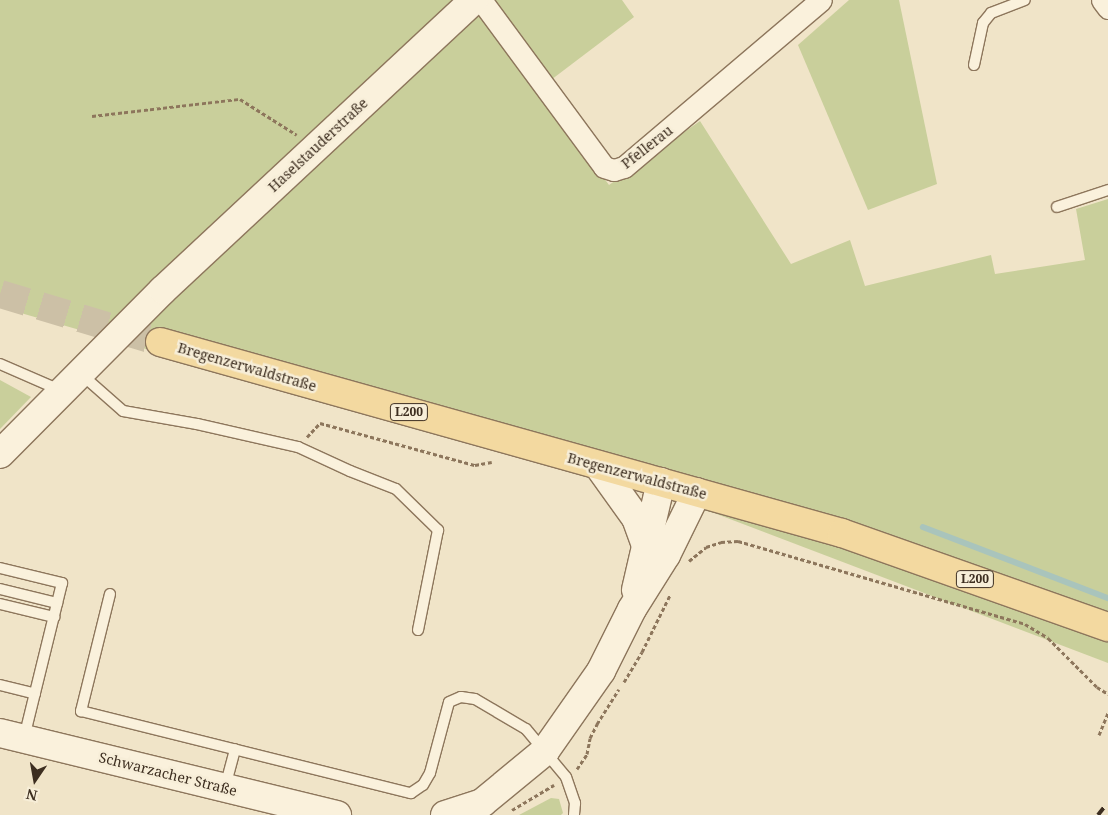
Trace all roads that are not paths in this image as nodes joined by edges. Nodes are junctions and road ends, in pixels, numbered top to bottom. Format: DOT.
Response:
graph roads {
  1 [pos="474,0"];
  2 [pos="481,0"];
  3 [pos="821,0"];
  4 [pos="1025,0"];
  5 [pos="1102,0"];
  6 [pos="1108,8"];
  7 [pos="974,65"];
  8 [pos="1108,190"];
  9 [pos="1056,207"];
  10 [pos="160,342"];
  11 [pos="0,364"];
  12 [pos="72,382"];
  13 [pos="0,454"];
  14 [pos="598,465"];
  15 [pos="661,482"];
  16 [pos="698,492"];
  17 [pos="646,546"];
  18 [pos="0,568"];
  19 [pos="0,589"];
  20 [pos="110,594"];
  21 [pos="57,603"];
  22 [pos="0,604"];
  23 [pos="632,609"];
  24 [pos="54,618"];
  25 [pos="1108,627"];
  26 [pos="418,630"];
  27 [pos="0,685"];
  28 [pos="34,694"];
  29 [pos="12,736"];
  30 [pos="235,749"];
  31 [pos="544,751"];
  32 [pos="224,788"];
  33 [pos="337,815"];
  34 [pos="445,815"];
  35 [pos="574,815"];
  1 -- 12 [label="main road, Haselstauderstraße"];
  2 -- 3 [label="street, Pfellerau"];
  4 -- 7 [label="lane"];
  5 -- 6 [label="street"];
  8 -- 9 [label="lane"];
  10 -- 14 [label="main road, Bregenzerwaldstraße / L200"];
  11 -- 12 [label="lane"];
  12 -- 13 [label="main road, Haselstauderstraße"];
  12 -- 26 [label="lane"];
  14 -- 15 [label="main road, Bregenzerwaldstraße / L200"];
  14 -- 17 [label="main road"];
  15 -- 16 [label="main road, Bregenzerwaldstraße / L200"];
  15 -- 17 [label="main road"];
  16 -- 23 [label="main road"];
  16 -- 25 [label="main road, Bregenzerwaldstraße / L200"];
  17 -- 23 [label="main road"];
  18 -- 21 [label="lane"];
  19 -- 21 [label="lane"];
  20 -- 30 [label="lane"];
  21 -- 24 [label="lane"];
  22 -- 24 [label="lane"];
  23 -- 31 [label="main road"];
  24 -- 28 [label="lane"];
  27 -- 28 [label="lane"];
  28 -- 29 [label="lane"];
  29 -- 32 [label="main road, Schwarzacher Straße"];
  30 -- 31 [label="lane"];
  30 -- 32 [label="lane"];
  31 -- 34 [label="main road"];
  31 -- 35 [label="lane"];
  32 -- 33 [label="main road, Schwarzacher Straße"];
}
